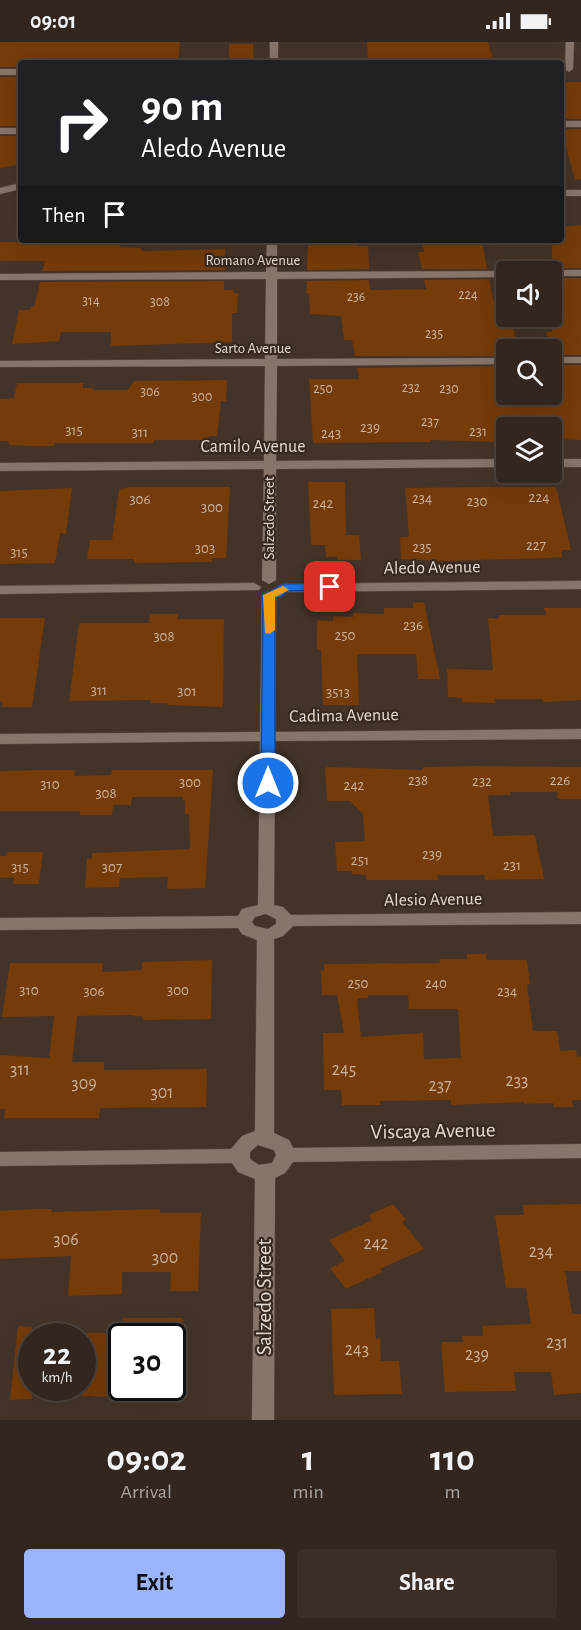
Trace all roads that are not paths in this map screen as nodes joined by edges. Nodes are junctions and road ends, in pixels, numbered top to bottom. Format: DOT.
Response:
graph roads {
  1 [pos="274,42"];
  2 [pos="570,42"];
  3 [pos="581,47"];
  4 [pos="274,60"];
  5 [pos="581,65"];
  6 [pos="564,69"];
  7 [pos="0,72"];
  8 [pos="18,72"];
  9 [pos="564,124"];
  10 [pos="581,124"];
  11 [pos="0,131"];
  12 [pos="18,131"];
  13 [pos="18,187"];
  14 [pos="0,191"];
  15 [pos="564,193"];
  16 [pos="581,193"];
  17 [pos="272,243"];
  18 [pos="562,273"];
  19 [pos="581,273"];
  20 [pos="496,274"];
  21 [pos="272,275"];
  22 [pos="0,277"];
  23 [pos="562,360"];
  24 [pos="581,360"];
  25 [pos="496,361"];
  26 [pos="271,362"];
  27 [pos="0,364"];
  28 [pos="562,463"];
  29 [pos="581,463"];
  30 [pos="496,464"];
  31 [pos="270,465"];
  32 [pos="0,467"];
  33 [pos="581,585"];
  34 [pos="269,587"];
  35 [pos="0,590"];
  36 [pos="581,734"];
  37 [pos="268,737"];
  38 [pos="0,739"];
  39 [pos="266,908"];
  40 [pos="581,918"];
  41 [pos="285,921"];
  42 [pos="244,922"];
  43 [pos="0,924"];
  44 [pos="266,935"];
  45 [pos="264,1138"];
  46 [pos="581,1151"];
  47 [pos="286,1155"];
  48 [pos="239,1156"];
  49 [pos="0,1159"];
  50 [pos="265,1173"];
  51 [pos="263,1420"];
  1 -- 4 [label="street"];
  2 -- 3 [label="street"];
  2 -- 6 [label="street"];
  5 -- 6 [label="street"];
  7 -- 8 [label="street"];
  9 -- 10 [label="street"];
  11 -- 12 [label="street"];
  13 -- 14 [label="street"];
  15 -- 16 [label="street"];
  17 -- 21 [label="street, Salzedo Street"];
  18 -- 19 [label="street"];
  20 -- 21 [label="street, Romano Avenue"];
  21 -- 22 [label="street, Romano Avenue"];
  21 -- 26 [label="street, Salzedo Street"];
  23 -- 24 [label="street"];
  25 -- 26 [label="street, Sarto Avenue"];
  26 -- 27 [label="street, Sarto Avenue"];
  26 -- 31 [label="street, Salzedo Street"];
  28 -- 29 [label="street"];
  30 -- 31 [label="street, Camilo Avenue"];
  31 -- 32 [label="street, Camilo Avenue"];
  31 -- 34 [label="street, Salzedo Street"];
  33 -- 34 [label="street, Aledo Avenue"];
  34 -- 35 [label="street"];
  34 -- 37 [label="street, Salzedo Street"];
  36 -- 37 [label="street, Cadima Avenue"];
  37 -- 38 [label="street, Cadima Avenue"];
  37 -- 39 [label="street, Salzedo Street"];
  39 -- 41 [label="street"];
  39 -- 42 [label="street"];
  40 -- 41 [label="street, Alesio Avenue"];
  41 -- 44 [label="street"];
  42 -- 43 [label="street"];
  42 -- 44 [label="street"];
  44 -- 45 [label="street"];
  45 -- 47 [label="street"];
  45 -- 48 [label="street"];
  46 -- 47 [label="street, Viscaya Avenue"];
  47 -- 50 [label="street"];
  48 -- 49 [label="street"];
  48 -- 50 [label="street"];
  50 -- 51 [label="street, Salzedo Street"];
}
